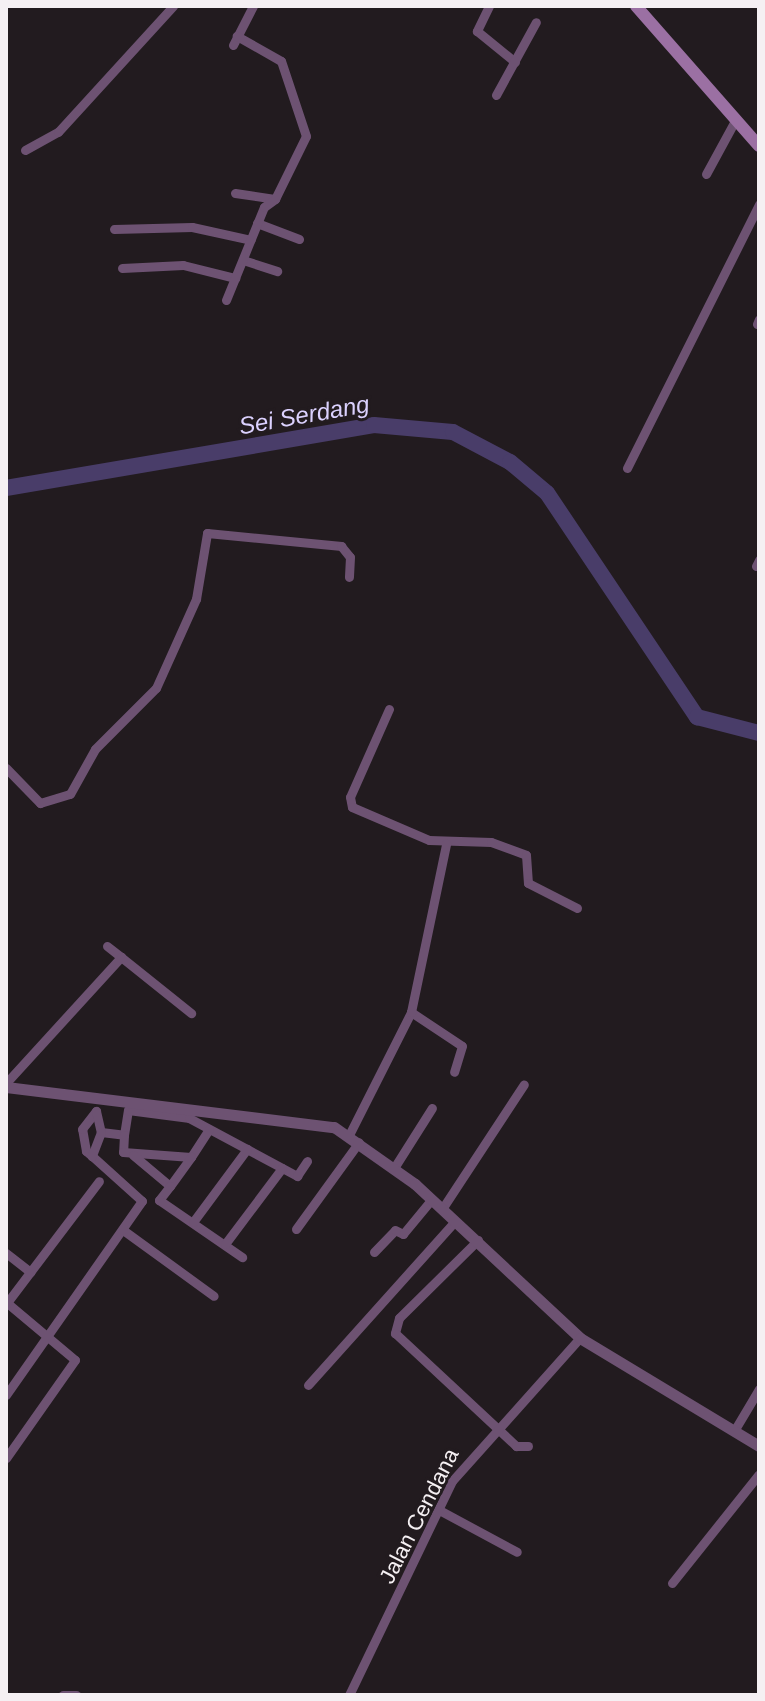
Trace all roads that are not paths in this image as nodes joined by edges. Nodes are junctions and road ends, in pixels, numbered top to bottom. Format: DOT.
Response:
graph roads {
  1 [pos="173,6"];
  2 [pos="253,6"];
  3 [pos="489,6"];
  4 [pos="643,9"];
  5 [pos="536,22"];
  6 [pos="515,62"];
  7 [pos="496,95"];
  8 [pos="736,119"];
  9 [pos="759,146"];
  10 [pos="25,150"];
  11 [pos="706,174"];
  12 [pos="235,193"];
  13 [pos="275,199"];
  14 [pos="759,204"];
  15 [pos="257,223"];
  16 [pos="114,229"];
  17 [pos="299,239"];
  18 [pos="251,240"];
  19 [pos="243,260"];
  20 [pos="122,268"];
  21 [pos="277,271"];
  22 [pos="235,278"];
  23 [pos="226,300"];
  24 [pos="627,468"];
  25 [pos="349,577"];
  26 [pos="389,709"];
  27 [pos="6,768"];
  28 [pos="446,844"];
  29 [pos="577,908"];
  30 [pos="107,946"];
  31 [pos="121,957"];
  32 [pos="411,1012"];
  33 [pos="191,1013"];
  34 [pos="454,1072"];
  35 [pos="524,1084"];
  36 [pos="6,1085"];
  37 [pos="98,1096"];
  38 [pos="432,1108"];
  39 [pos="96,1113"];
  40 [pos="209,1129"];
  41 [pos="101,1132"];
  42 [pos="124,1135"];
  43 [pos="354,1139"];
  44 [pos="247,1149"];
  45 [pos="133,1155"];
  46 [pos="92,1156"];
  47 [pos="191,1157"];
  48 [pos="307,1161"];
  49 [pos="282,1168"];
  50 [pos="394,1168"];
  51 [pos="99,1181"];
  52 [pos="170,1186"];
  53 [pos="431,1200"];
  54 [pos="442,1209"];
  55 [pos="193,1222"];
  56 [pos="454,1222"];
  57 [pos="296,1229"];
  58 [pos="123,1230"];
  59 [pos="478,1240"];
  60 [pos="225,1244"];
  61 [pos="374,1252"];
  62 [pos="6,1253"];
  63 [pos="242,1257"];
  64 [pos="30,1272"];
  65 [pos="214,1296"];
  66 [pos="6,1303"];
  67 [pos="47,1338"];
  68 [pos="580,1338"];
  69 [pos="308,1385"];
  70 [pos="759,1389"];
  71 [pos="6,1395"];
  72 [pos="496,1425"];
  73 [pos="734,1431"];
  74 [pos="758,1445"];
  75 [pos="528,1446"];
  76 [pos="6,1458"];
  77 [pos="759,1474"];
  78 [pos="441,1511"];
  79 [pos="517,1552"];
  80 [pos="672,1583"];
  81 [pos="63,1695"];
  82 [pos="76,1695"];
  83 [pos="349,1695"];
  1 -- 10 [label="street"];
  2 -- 13 [label="street"];
  3 -- 6 [label="street"];
  4 -- 8 [label="main road"];
  5 -- 6 [label="street"];
  6 -- 7 [label="street"];
  8 -- 9 [label="main road"];
  8 -- 11 [label="street"];
  12 -- 13 [label="street"];
  13 -- 15 [label="street"];
  14 -- 24 [label="street"];
  15 -- 17 [label="street"];
  15 -- 18 [label="street"];
  16 -- 18 [label="street"];
  18 -- 19 [label="street"];
  19 -- 21 [label="street"];
  19 -- 22 [label="street"];
  20 -- 22 [label="street"];
  22 -- 23 [label="street"];
  25 -- 27 [label="street"];
  26 -- 28 [label="street"];
  28 -- 29 [label="street"];
  28 -- 32 [label="street"];
  30 -- 31 [label="street"];
  31 -- 33 [label="street"];
  31 -- 36 [label="street"];
  32 -- 34 [label="street"];
  32 -- 43 [label="street"];
  35 -- 54 [label="street"];
  36 -- 37 [label="street"];
  37 -- 39 [label="street"];
  37 -- 43 [label="street"];
  38 -- 50 [label="street"];
  39 -- 41 [label="street"];
  39 -- 46 [label="street"];
  40 -- 42 [label="street"];
  40 -- 44 [label="street"];
  40 -- 47 [label="street"];
  41 -- 42 [label="street"];
  41 -- 46 [label="street"];
  42 -- 45 [label="street"];
  43 -- 50 [label="street"];
  43 -- 57 [label="street"];
  44 -- 49 [label="street"];
  44 -- 55 [label="street"];
  45 -- 47 [label="street"];
  45 -- 52 [label="street"];
  46 -- 58 [label="street"];
  47 -- 52 [label="street"];
  48 -- 49 [label="street"];
  49 -- 60 [label="street"];
  50 -- 53 [label="street"];
  51 -- 64 [label="street"];
  52 -- 55 [label="street"];
  53 -- 54 [label="street"];
  53 -- 61 [label="street"];
  54 -- 56 [label="street"];
  55 -- 60 [label="street"];
  56 -- 59 [label="street"];
  56 -- 69 [label="street"];
  58 -- 65 [label="street"];
  58 -- 67 [label="street"];
  59 -- 68 [label="street"];
  59 -- 72 [label="street"];
  60 -- 63 [label="street"];
  62 -- 64 [label="street"];
  64 -- 66 [label="street"];
  66 -- 67 [label="street"];
  67 -- 71 [label="street"];
  67 -- 76 [label="street"];
  68 -- 72 [label="street, Jalan Cendana"];
  68 -- 73 [label="street"];
  70 -- 73 [label="street"];
  72 -- 75 [label="street"];
  72 -- 78 [label="street, Jalan Cendana"];
  73 -- 74 [label="street"];
  77 -- 80 [label="street"];
  78 -- 79 [label="street"];
  78 -- 83 [label="street, Jalan Cendana"];
  81 -- 82 [label="street"];
}
